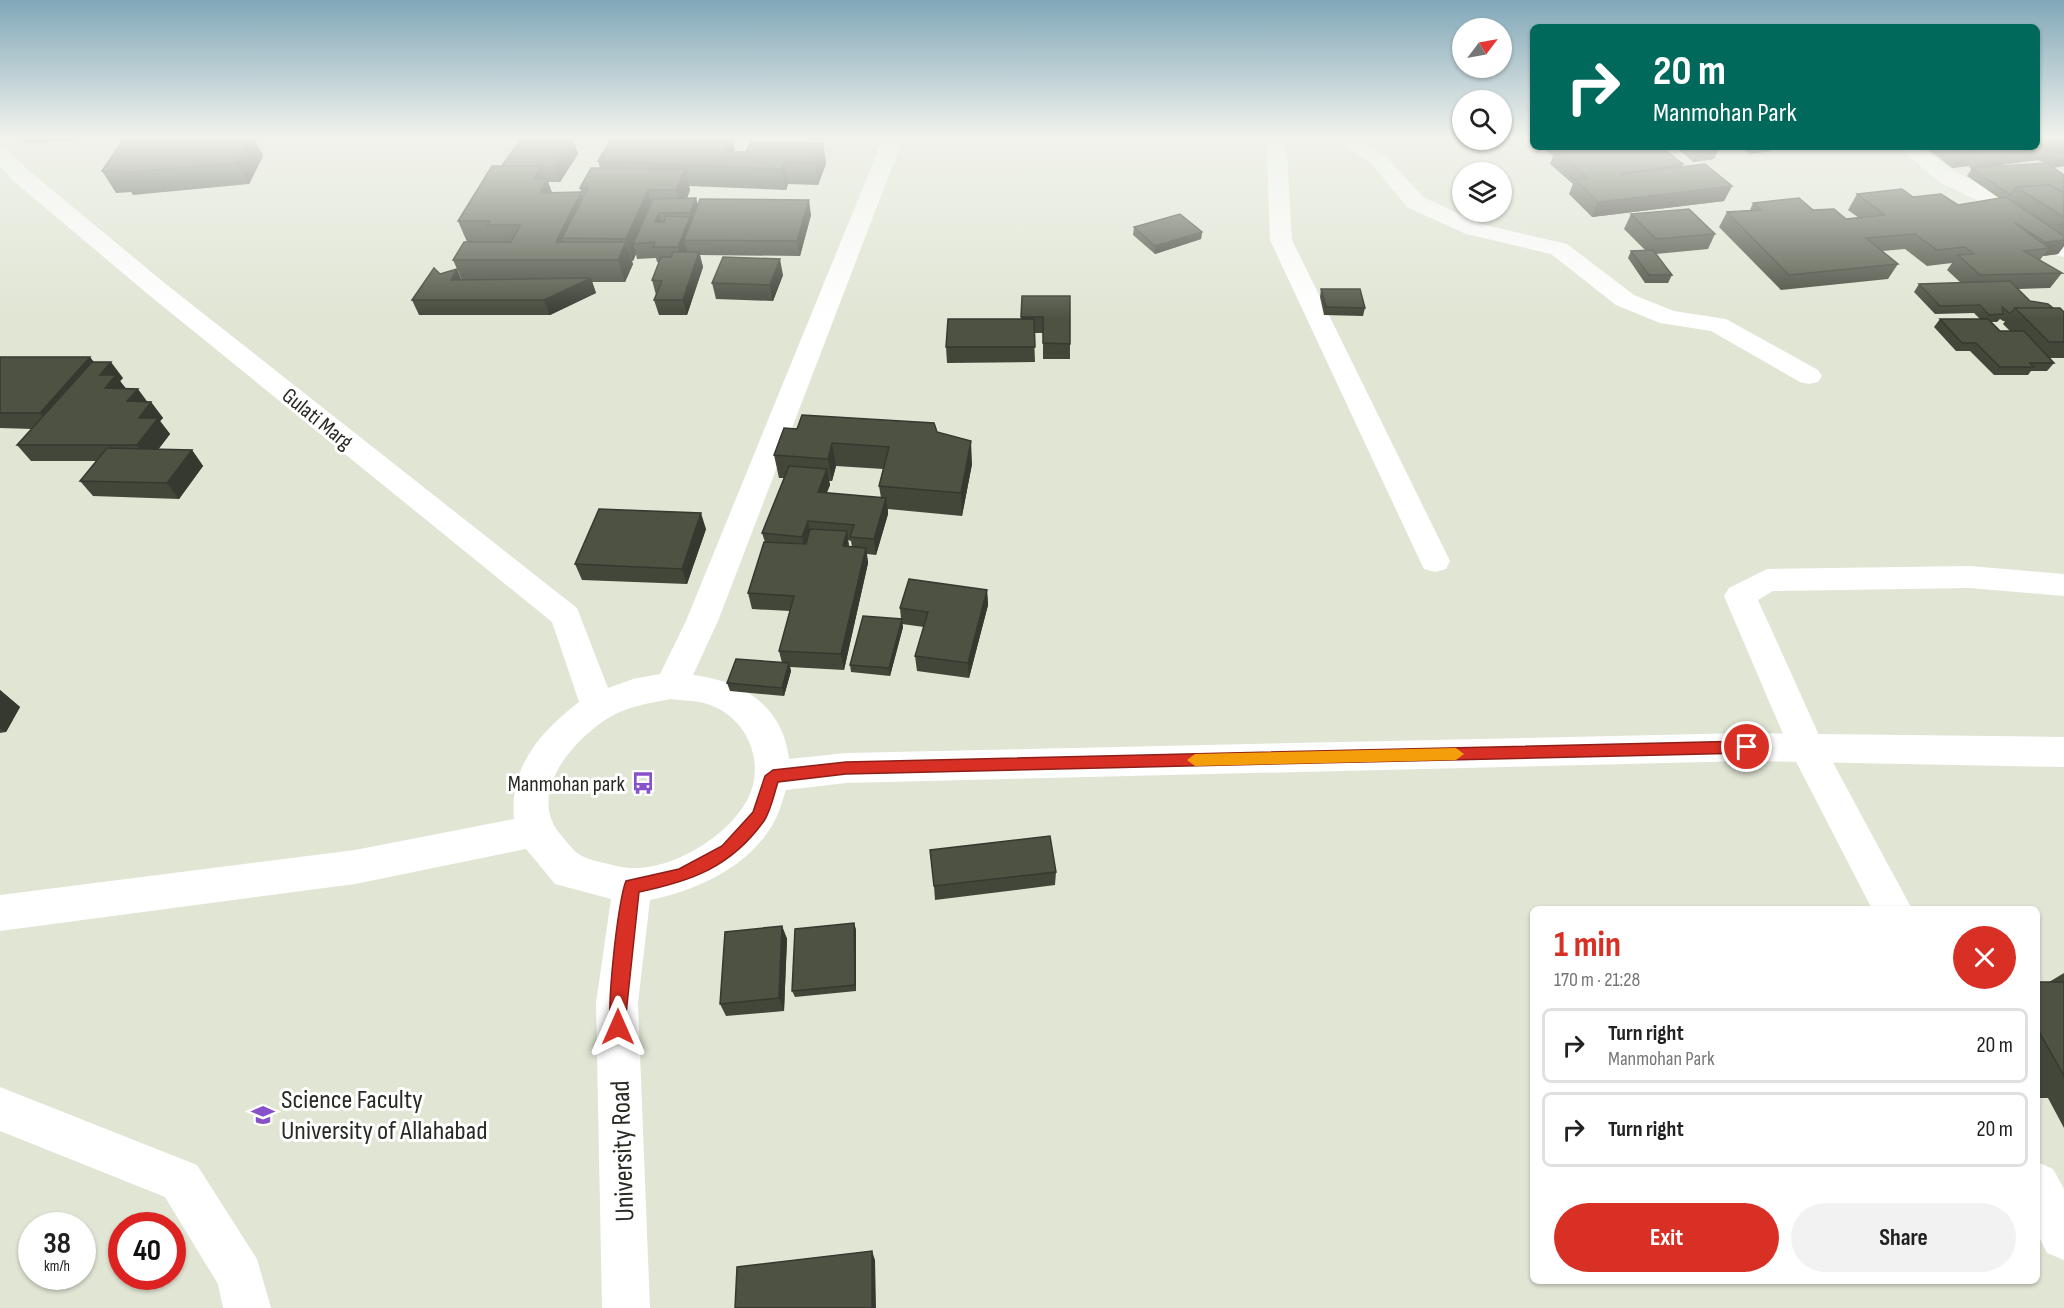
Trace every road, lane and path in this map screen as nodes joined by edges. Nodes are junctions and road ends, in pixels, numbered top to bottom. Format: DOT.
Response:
graph roads {
  1 [pos="47,197"];
  2 [pos="870,197"];
  3 [pos="1279,197"];
  4 [pos="1411,197"];
  5 [pos="1989,197"];
  6 [pos="2064,250"];
  7 [pos="1809,376"];
  8 [pos="1435,561"];
  9 [pos="2064,585"];
  10 [pos="671,686"];
  11 [pos="598,707"];
  12 [pos="1807,748"];
  13 [pos="2064,752"];
  14 [pos="773,776"];
  15 [pos="534,831"];
  16 [pos="632,886"];
  17 [pos="1890,906"];
  18 [pos="0,913"];
  19 [pos="0,1109"];
  20 [pos="2040,1191"];
  21 [pos="2064,1236"];
  22 [pos="247,1308"];
  23 [pos="626,1308"];
  1 -- 11 [label="street, Gulati Marg"];
  2 -- 10 [label="street"];
  3 -- 8 [label="street"];
  4 -- 7 [label="street"];
  5 -- 6 [label="street"];
  9 -- 12 [label="street"];
  10 -- 11 [label="street"];
  10 -- 14 [label="street"];
  11 -- 15 [label="street"];
  12 -- 13 [label="street"];
  12 -- 14 [label="street"];
  12 -- 17 [label="street"];
  14 -- 16 [label="street"];
  15 -- 16 [label="street"];
  15 -- 18 [label="street"];
  16 -- 23 [label="street, University Road"];
  19 -- 22 [label="street"];
  20 -- 21 [label="street"];
}
